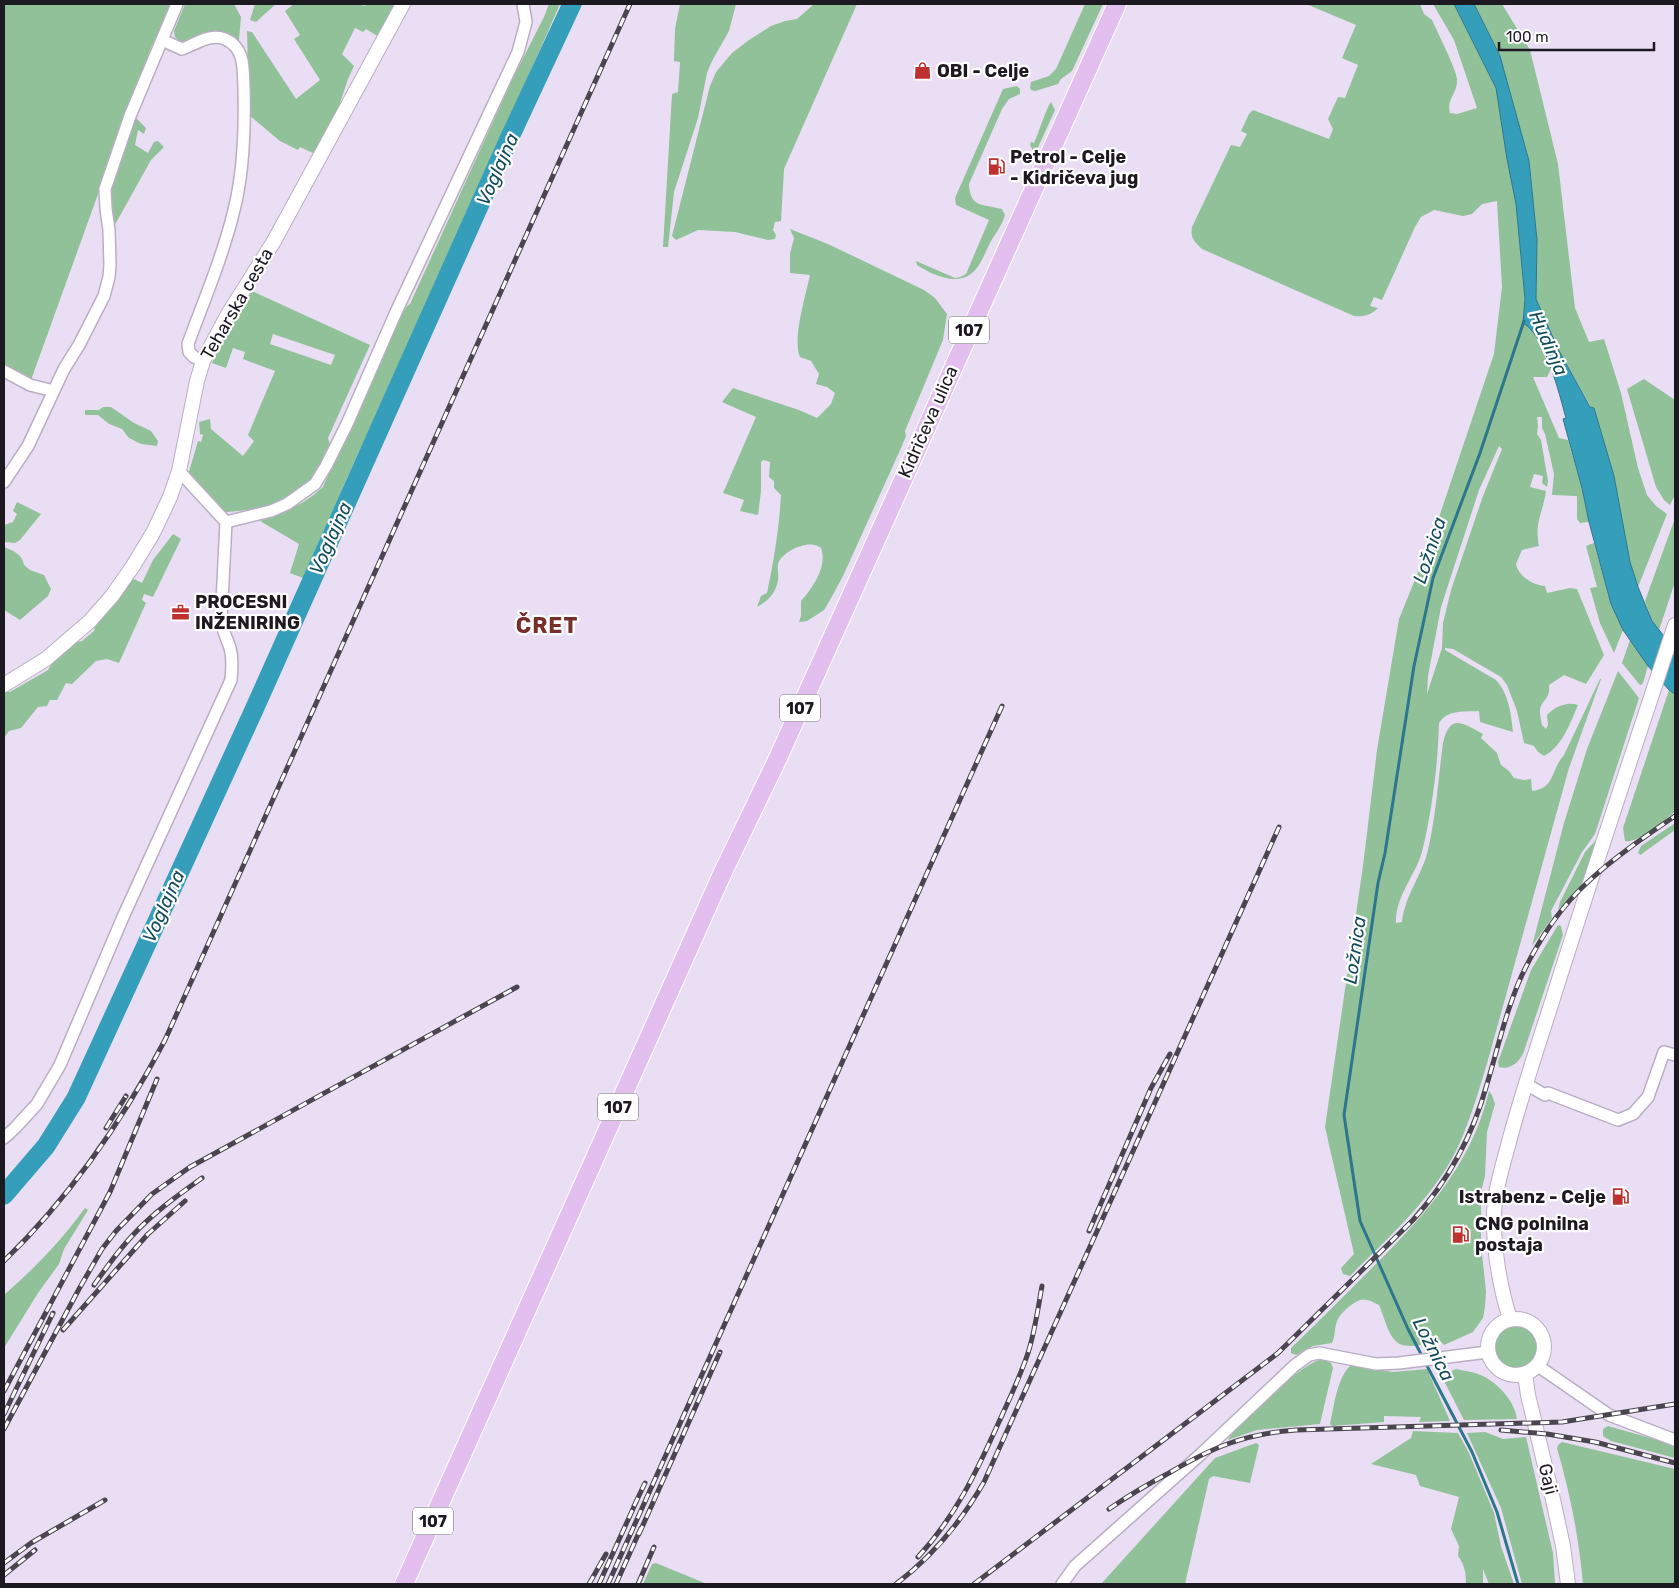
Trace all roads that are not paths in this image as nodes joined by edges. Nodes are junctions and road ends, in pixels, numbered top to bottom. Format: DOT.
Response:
graph roads {
  1 [pos="178,4"];
  2 [pos="403,4"];
  3 [pos="523,4"];
  4 [pos="1118,4"];
  5 [pos="162,40"];
  6 [pos="203,361"];
  7 [pos="4,371"];
  8 [pos="54,392"];
  9 [pos="179,471"];
  10 [pos="4,482"];
  11 [pos="226,522"];
  12 [pos="1675,625"];
  13 [pos="4,685"];
  14 [pos="1670,1054"];
  15 [pos="1526,1084"];
  16 [pos="4,1138"];
  17 [pos="1510,1319"];
  18 [pos="1488,1352"];
  19 [pos="1538,1366"];
  20 [pos="1525,1374"];
  21 [pos="1675,1440"];
  22 [pos="404,1584"];
  23 [pos="1062,1584"];
  24 [pos="1568,1584"];
  1 -- 5 [label="street"];
  2 -- 6 [label="street, Teharska cesta"];
  3 -- 11 [label="street"];
  4 -- 22 [label="main road, Kidričeva ulica / 107"];
  5 -- 6 [label="street"];
  5 -- 8 [label="street"];
  6 -- 9 [label="street, Teharska cesta"];
  7 -- 8 [label="street"];
  8 -- 10 [label="street"];
  9 -- 11 [label="street"];
  9 -- 13 [label="street, Teharska cesta"];
  11 -- 16 [label="street"];
  12 -- 15 [label="street"];
  14 -- 15 [label="street"];
  15 -- 17 [label="street"];
  17 -- 18 [label="street"];
  17 -- 19 [label="street"];
  18 -- 20 [label="street"];
  18 -- 23 [label="street"];
  19 -- 20 [label="street"];
  19 -- 21 [label="street"];
  20 -- 24 [label="street, Gaji"];
}
